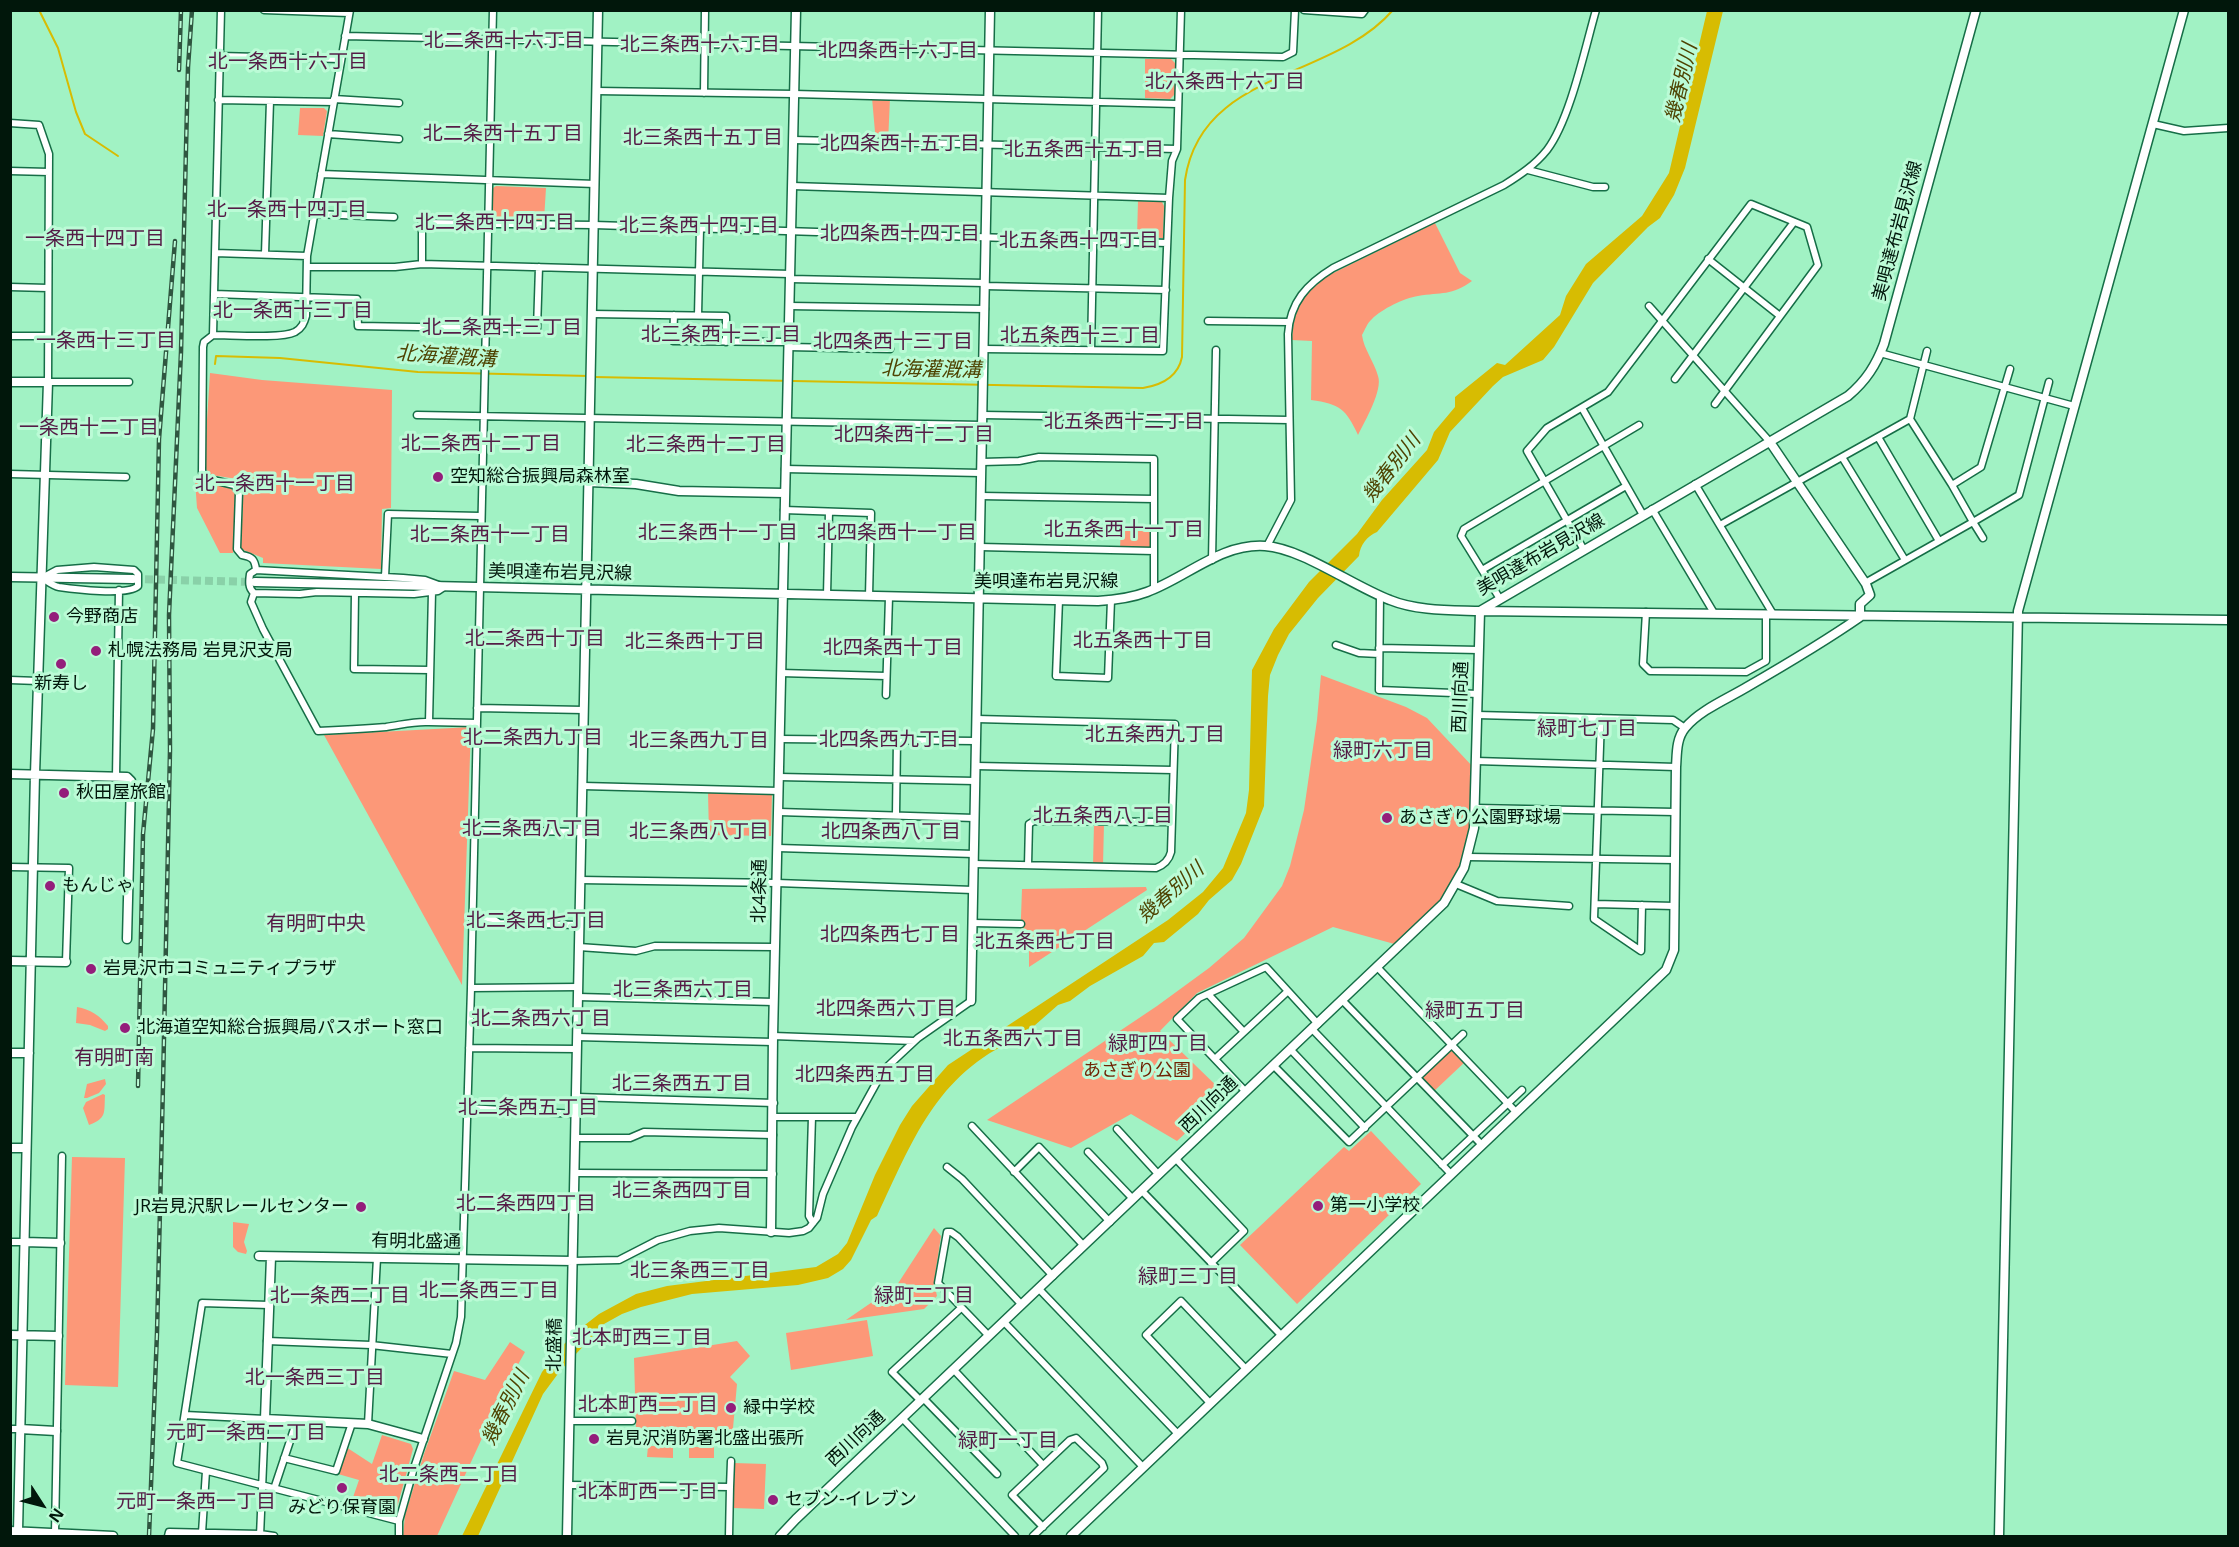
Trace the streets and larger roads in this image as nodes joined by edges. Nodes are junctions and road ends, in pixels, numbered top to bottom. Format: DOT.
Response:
graph roads {
  1 [pos="220,10"];
  2 [pos="264,10"];
  3 [pos="493,10"];
  4 [pos="598,10"];
  5 [pos="705,10"];
  6 [pos="796,10"];
  7 [pos="990,10"];
  8 [pos="1098,10"];
  9 [pos="1181,10"];
  10 [pos="1295,10"];
  11 [pos="1304,10"];
  12 [pos="1365,10"];
  13 [pos="1596,10"];
  14 [pos="1976,10"];
  15 [pos="2184,10"];
  16 [pos="350,12"];
  17 [pos="345,36"];
  18 [pos="492,40"];
  19 [pos="597,43"];
  20 [pos="705,44"];
  21 [pos="795,45"];
  22 [pos="989,52"];
  23 [pos="1096,54"];
  24 [pos="1180,55"];
  25 [pos="219,56"];
  26 [pos="341,59"];
  27 [pos="597,91"];
  28 [pos="704,93"];
  29 [pos="794,94"];
  30 [pos="988,99"];
  31 [pos="219,100"];
  32 [pos="1096,100"];
  33 [pos="270,101"];
  34 [pos="334,101"];
  35 [pos="399,103"];
  36 [pos="1177,104"];
  37 [pos="10,123"];
  38 [pos="2153,124"];
  39 [pos="2229,128"];
  40 [pos="328,134"];
  41 [pos="399,139"];
  42 [pos="793,140"];
  43 [pos="987,146"];
  44 [pos="1095,148"];
  45 [pos="1177,149"];
  46 [pos="1528,170"];
  47 [pos="10,171"];
  48 [pos="49,172"];
  49 [pos="321,174"];
  50 [pos="489,181"];
  51 [pos="595,184"];
  52 [pos="792,186"];
  53 [pos="1605,187"];
  54 [pos="987,192"];
  55 [pos="1095,195"];
  56 [pos="1169,198"];
  57 [pos="314,214"];
  58 [pos="394,217"];
  59 [pos="1794,222"];
  60 [pos="488,223"];
  61 [pos="594,225"];
  62 [pos="700,228"];
  63 [pos="791,232"];
  64 [pos="986,238"];
  65 [pos="1093,240"];
  66 [pos="1167,243"];
  67 [pos="215,253"];
  68 [pos="265,254"];
  69 [pos="307,256"];
  70 [pos="1708,259"];
  71 [pos="422,264"];
  72 [pos="488,266"];
  73 [pos="307,267"];
  74 [pos="539,267"];
  75 [pos="593,268"];
  76 [pos="699,271"];
  77 [pos="790,276"];
  78 [pos="985,284"];
  79 [pos="10,287"];
  80 [pos="48,288"];
  81 [pos="1744,288"];
  82 [pos="1092,289"];
  83 [pos="1166,290"];
  84 [pos="214,294"];
  85 [pos="306,297"];
  86 [pos="789,306"];
  87 [pos="1649,306"];
  88 [pos="985,309"];
  89 [pos="592,314"];
  90 [pos="674,315"];
  91 [pos="698,315"];
  92 [pos="1780,316"];
  93 [pos="1662,320"];
  94 [pos="1208,321"];
  95 [pos="1289,322"];
  96 [pos="487,328"];
  97 [pos="213,335"];
  98 [pos="10,336"];
  99 [pos="46,336"];
  100 [pos="726,342"];
  101 [pos="788,345"];
  102 [pos="890,349"];
  103 [pos="984,349"];
  104 [pos="1091,350"];
  105 [pos="1216,350"];
  106 [pos="1927,351"];
  107 [pos="1880,353"];
  108 [pos="1694,355"];
  109 [pos="1923,365"];
  110 [pos="2010,369"];
  111 [pos="1675,379"];
  112 [pos="2049,381"];
  113 [pos="10,382"];
  114 [pos="48,382"];
  115 [pos="129,382"];
  116 [pos="2005,387"];
  117 [pos="1725,390"];
  118 [pos="2044,398"];
  119 [pos="1715,404"];
  120 [pos="2074,406"];
  121 [pos="1582,408"];
  122 [pos="983,415"];
  123 [pos="417,416"];
  124 [pos="483,416"];
  125 [pos="590,418"];
  126 [pos="1214,419"];
  127 [pos="1910,419"];
  128 [pos="1289,420"];
  129 [pos="786,421"];
  130 [pos="1639,425"];
  131 [pos="982,426"];
  132 [pos="1878,437"];
  133 [pos="1770,442"];
  134 [pos="1603,446"];
  135 [pos="1842,457"];
  136 [pos="982,462"];
  137 [pos="785,469"];
  138 [pos="981,473"];
  139 [pos="10,474"];
  140 [pos="45,475"];
  141 [pos="126,477"];
  142 [pos="1545,480"];
  143 [pos="589,482"];
  144 [pos="1797,482"];
  145 [pos="1695,484"];
  146 [pos="1952,485"];
  147 [pos="1626,486"];
  148 [pos="784,492"];
  149 [pos="981,496"];
  150 [pos="1154,499"];
  151 [pos="1653,509"];
  152 [pos="784,510"];
  153 [pos="829,512"];
  154 [pos="1643,515"];
  155 [pos="480,516"];
  156 [pos="1567,520"];
  157 [pos="1973,522"];
  158 [pos="1720,525"];
  159 [pos="1983,538"];
  160 [pos="1939,541"];
  161 [pos="1266,546"];
  162 [pos="980,547"];
  163 [pos="1584,550"];
  164 [pos="1154,551"];
  165 [pos="1212,560"];
  166 [pos="1905,560"];
  167 [pos="256,570"];
  168 [pos="1482,570"];
  169 [pos="10,577"];
  170 [pos="385,577"];
  171 [pos="42,578"];
  172 [pos="133,579"];
  173 [pos="255,582"];
  174 [pos="1865,583"];
  175 [pos="444,587"];
  176 [pos="478,588"];
  177 [pos="1154,589"];
  178 [pos="119,590"];
  179 [pos="586,590"];
  180 [pos="432,592"];
  181 [pos="254,593"];
  182 [pos="355,593"];
  183 [pos="783,594"];
  184 [pos="827,595"];
  185 [pos="869,596"];
  186 [pos="1380,596"];
  187 [pos="889,597"];
  188 [pos="979,599"];
  189 [pos="1500,599"];
  190 [pos="1059,600"];
  191 [pos="1111,600"];
  192 [pos="1480,611"];
  193 [pos="1646,612"];
  194 [pos="1714,613"];
  195 [pos="1770,614"];
  196 [pos="1860,616"];
  197 [pos="2017,617"];
  198 [pos="2229,620"];
  199 [pos="1336,645"];
  200 [pos="1479,650"];
  201 [pos="1379,651"];
  202 [pos="430,670"];
  203 [pos="781,673"];
  204 [pos="886,676"];
  205 [pos="10,680"];
  206 [pos="38,681"];
  207 [pos="1478,694"];
  208 [pos="886,695"];
  209 [pos="477,708"];
  210 [pos="584,710"];
  211 [pos="1478,715"];
  212 [pos="1601,718"];
  213 [pos="977,719"];
  214 [pos="429,722"];
  215 [pos="477,723"];
  216 [pos="1685,728"];
  217 [pos="780,739"];
  218 [pos="897,739"];
  219 [pos="976,741"];
  220 [pos="1476,761"];
  221 [pos="1599,765"];
  222 [pos="976,766"];
  223 [pos="1676,767"];
  224 [pos="1173,770"];
  225 [pos="10,774"];
  226 [pos="35,774"];
  227 [pos="116,777"];
  228 [pos="779,777"];
  229 [pos="897,780"];
  230 [pos="975,782"];
  231 [pos="583,786"];
  232 [pos="779,791"];
  233 [pos="1475,807"];
  234 [pos="1598,810"];
  235 [pos="779,812"];
  236 [pos="1676,812"];
  237 [pos="896,815"];
  238 [pos="975,818"];
  239 [pos="1172,822"];
  240 [pos="474,830"];
  241 [pos="581,832"];
  242 [pos="778,849"];
  243 [pos="974,854"];
  244 [pos="1467,857"];
  245 [pos="1596,859"];
  246 [pos="1675,860"];
  247 [pos="974,864"];
  248 [pos="1028,865"];
  249 [pos="10,867"];
  250 [pos="33,867"];
  251 [pos="580,880"];
  252 [pos="777,883"];
  253 [pos="1456,884"];
  254 [pos="973,890"];
  255 [pos="1595,904"];
  256 [pos="1642,905"];
  257 [pos="1569,906"];
  258 [pos="1674,906"];
  259 [pos="472,918"];
  260 [pos="973,923"];
  261 [pos="1021,924"];
  262 [pos="579,925"];
  263 [pos="127,939"];
  264 [pos="579,947"];
  265 [pos="775,947"];
  266 [pos="10,961"];
  267 [pos="30,961"];
  268 [pos="66,962"];
  269 [pos="1378,968"];
  270 [pos="578,987"];
  271 [pos="471,988"];
  272 [pos="1288,991"];
  273 [pos="1208,994"];
  274 [pos="578,998"];
  275 [pos="971,1001"];
  276 [pos="1343,1001"];
  277 [pos="774,1002"];
  278 [pos="1315,1027"];
  279 [pos="1244,1032"];
  280 [pos="1463,1034"];
  281 [pos="577,1036"];
  282 [pos="773,1039"];
  283 [pos="915,1041"];
  284 [pos="1452,1046"];
  285 [pos="469,1048"];
  286 [pos="577,1049"];
  287 [pos="1291,1050"];
  288 [pos="10,1053"];
  289 [pos="29,1053"];
  290 [pos="1215,1059"];
  291 [pos="1274,1066"];
  292 [pos="1417,1078"];
  293 [pos="1522,1090"];
  294 [pos="1246,1092"];
  295 [pos="576,1097"];
  296 [pos="774,1103"];
  297 [pos="1507,1103"];
  298 [pos="1387,1107"];
  299 [pos="467,1108"];
  300 [pos="1516,1112"];
  301 [pos="576,1114"];
  302 [pos="774,1117"];
  303 [pos="812,1117"];
  304 [pos="857,1117"];
  305 [pos="972,1126"];
  306 [pos="1365,1128"];
  307 [pos="1117,1130"];
  308 [pos="773,1135"];
  309 [pos="1473,1136"];
  310 [pos="575,1138"];
  311 [pos="1482,1144"];
  312 [pos="10,1148"];
  313 [pos="26,1148"];
  314 [pos="1088,1152"];
  315 [pos="62,1156"];
  316 [pos="1176,1159"];
  317 [pos="1443,1165"];
  318 [pos="947,1167"];
  319 [pos="1014,1172"];
  320 [pos="574,1173"];
  321 [pos="773,1173"];
  322 [pos="1451,1174"];
  323 [pos="1159,1175"];
  324 [pos="1142,1191"];
  325 [pos="1133,1199"];
  326 [pos="1110,1222"];
  327 [pos="813,1223"];
  328 [pos="771,1232"];
  329 [pos="10,1242"];
  330 [pos="24,1242"];
  331 [pos="60,1243"];
  332 [pos="1084,1246"];
  333 [pos="259,1256"];
  334 [pos="271,1257"];
  335 [pos="377,1258"];
  336 [pos="464,1260"];
  337 [pos="573,1261"];
  338 [pos="1211,1263"];
  339 [pos="1053,1276"];
  340 [pos="1039,1289"];
  341 [pos="269,1305"];
  342 [pos="1022,1305"];
  343 [pos="961,1308"];
  344 [pos="1004,1322"];
  345 [pos="10,1335"];
  346 [pos="22,1335"];
  347 [pos="58,1335"];
  348 [pos="1281,1335"];
  349 [pos="989,1336"];
  350 [pos="267,1341"];
  351 [pos="371,1345"];
  352 [pos="452,1353"];
  353 [pos="1246,1369"];
  354 [pos="954,1370"];
  355 [pos="922,1400"];
  356 [pos="1210,1403"];
  357 [pos="185,1415"];
  358 [pos="902,1418"];
  359 [pos="265,1419"];
  360 [pos="297,1420"];
  361 [pos="570,1421"];
  362 [pos="632,1422"];
  363 [pos="352,1423"];
  364 [pos="368,1424"];
  365 [pos="15,1429"];
  366 [pos="56,1431"];
  367 [pos="1178,1434"];
  368 [pos="423,1439"];
  369 [pos="284,1458"];
  370 [pos="731,1461"];
  371 [pos="1043,1465"];
  372 [pos="1143,1467"];
  373 [pos="206,1471"];
  374 [pos="997,1474"];
  375 [pos="568,1485"];
  376 [pos="261,1486"];
  377 [pos="730,1487"];
  378 [pos="274,1489"];
  379 [pos="399,1521"];
  380 [pos="1043,1527"];
  381 [pos="16,1533"];
  382 [pos="55,1533"];
  383 [pos="202,1533"];
  384 [pos="260,1535"];
  385 [pos="113,1536"];
  386 [pos="168,1536"];
  387 [pos="274,1536"];
  388 [pos="399,1536"];
  389 [pos="567,1536"];
  390 [pos="729,1536"];
  391 [pos="780,1536"];
  392 [pos="1015,1536"];
  393 [pos="1033,1536"];
  394 [pos="1071,1536"];
  395 [pos="1999,1536"];
  1 -- 25 [label="street"];
  2 -- 16 [label="street"];
  3 -- 18 [label="street"];
  4 -- 19 [label="street, 北盛橋"];
  5 -- 20 [label="street"];
  6 -- 21 [label="street, 北4条通"];
  7 -- 22 [label="street"];
  8 -- 23 [label="street"];
  9 -- 24 [label="street"];
  10 -- 24 [label="street"];
  11 -- 12 [label="street"];
  13 -- 46 [label="street"];
  14 -- 107 [label="street, 美唄達布岩見沢線"];
  15 -- 38 [label="street"];
  16 -- 17 [label="street"];
  17 -- 18 [label="street"];
  17 -- 26 [label="street"];
  18 -- 19 [label="street"];
  18 -- 50 [label="street"];
  19 -- 20 [label="street"];
  19 -- 27 [label="street, 北盛橋"];
  20 -- 21 [label="street"];
  20 -- 28 [label="street"];
  21 -- 22 [label="street"];
  21 -- 29 [label="street, 北4条通"];
  22 -- 23 [label="street"];
  22 -- 30 [label="street"];
  23 -- 24 [label="street"];
  23 -- 32 [label="street"];
  24 -- 36 [label="street"];
  25 -- 26 [label="street"];
  25 -- 31 [label="street"];
  26 -- 34 [label="street"];
  27 -- 28 [label="street"];
  27 -- 51 [label="street, 北盛橋"];
  28 -- 29 [label="street"];
  29 -- 30 [label="street"];
  29 -- 42 [label="street, 北4条通"];
  30 -- 32 [label="street"];
  30 -- 43 [label="street"];
  31 -- 33 [label="street"];
  31 -- 67 [label="street"];
  32 -- 36 [label="street"];
  32 -- 44 [label="street"];
  33 -- 34 [label="street"];
  33 -- 68 [label="street"];
  34 -- 35 [label="street"];
  34 -- 40 [label="street"];
  36 -- 45 [label="street"];
  37 -- 48 [label="street"];
  38 -- 39 [label="street"];
  38 -- 120 [label="street"];
  40 -- 41 [label="street"];
  40 -- 49 [label="street"];
  42 -- 43 [label="street"];
  42 -- 52 [label="street, 北4条通"];
  43 -- 44 [label="street"];
  43 -- 54 [label="street"];
  44 -- 45 [label="street"];
  44 -- 55 [label="street"];
  45 -- 56 [label="street"];
  46 -- 53 [label="street"];
  46 -- 95 [label="street"];
  47 -- 48 [label="street"];
  48 -- 80 [label="street"];
  49 -- 50 [label="street"];
  49 -- 57 [label="street"];
  50 -- 51 [label="street"];
  50 -- 60 [label="street"];
  51 -- 61 [label="street, 北盛橋"];
  52 -- 54 [label="street"];
  52 -- 63 [label="street, 北4条通"];
  54 -- 55 [label="street"];
  54 -- 64 [label="street"];
  55 -- 56 [label="street"];
  55 -- 65 [label="street"];
  56 -- 66 [label="street"];
  57 -- 58 [label="street"];
  57 -- 69 [label="street"];
  59 -- 70 [label="street"];
  59 -- 81 [label="street"];
  59 -- 92 [label="street"];
  60 -- 61 [label="street"];
  60 -- 71 [label="street"];
  60 -- 72 [label="street"];
  61 -- 62 [label="street"];
  61 -- 75 [label="street, 北盛橋"];
  62 -- 63 [label="street"];
  62 -- 76 [label="street"];
  63 -- 64 [label="street"];
  63 -- 77 [label="street, 北4条通"];
  64 -- 65 [label="street"];
  64 -- 78 [label="street"];
  65 -- 66 [label="street"];
  65 -- 82 [label="street"];
  66 -- 83 [label="street"];
  67 -- 68 [label="street"];
  67 -- 84 [label="street"];
  68 -- 69 [label="street"];
  69 -- 73 [label="street"];
  70 -- 81 [label="street"];
  70 -- 93 [label="street"];
  71 -- 72 [label="street"];
  71 -- 73 [label="street"];
  72 -- 74 [label="street"];
  72 -- 96 [label="street"];
  73 -- 85 [label="street"];
  74 -- 75 [label="street"];
  74 -- 96 [label="street"];
  75 -- 76 [label="street"];
  75 -- 89 [label="street, 北盛橋"];
  76 -- 77 [label="street"];
  76 -- 91 [label="street"];
  77 -- 78 [label="street"];
  77 -- 86 [label="street, 北4条通"];
  78 -- 82 [label="street"];
  78 -- 88 [label="street"];
  79 -- 80 [label="street"];
  80 -- 99 [label="street"];
  81 -- 92 [label="street"];
  81 -- 108 [label="street"];
  82 -- 83 [label="street"];
  82 -- 104 [label="street"];
  83 -- 104 [label="street"];
  84 -- 85 [label="street"];
  84 -- 97 [label="street"];
  85 -- 96 [label="street"];
  85 -- 97 [label="street"];
  86 -- 88 [label="street"];
  86 -- 101 [label="street, 北4条通"];
  87 -- 93 [label="street"];
  88 -- 103 [label="street"];
  89 -- 90 [label="street"];
  89 -- 125 [label="street, 北盛橋"];
  90 -- 91 [label="street"];
  90 -- 100 [label="street"];
  91 -- 100 [label="street"];
  92 -- 117 [label="street"];
  93 -- 108 [label="street"];
  93 -- 121 [label="street"];
  94 -- 95 [label="street"];
  95 -- 128 [label="street"];
  96 -- 124 [label="street"];
  97 -- 167 [label="street"];
  98 -- 99 [label="street"];
  99 -- 114 [label="street"];
  100 -- 101 [label="street"];
  101 -- 102 [label="street"];
  101 -- 129 [label="street, 北4条通"];
  103 -- 104 [label="street"];
  103 -- 122 [label="street"];
  105 -- 126 [label="street"];
  106 -- 109 [label="street"];
  107 -- 109 [label="street"];
  107 -- 133 [label="street, 美唄達布岩見沢線"];
  108 -- 111 [label="street"];
  108 -- 117 [label="street"];
  109 -- 116 [label="street"];
  109 -- 127 [label="street"];
  110 -- 116 [label="street"];
  112 -- 118 [label="street"];
  113 -- 114 [label="street"];
  114 -- 115 [label="street"];
  114 -- 140 [label="street"];
  116 -- 118 [label="street"];
  116 -- 146 [label="street"];
  117 -- 119 [label="street"];
  117 -- 133 [label="street"];
  118 -- 120 [label="street"];
  118 -- 157 [label="street"];
  120 -- 197 [label="street"];
  121 -- 134 [label="street"];
  121 -- 142 [label="street"];
  122 -- 126 [label="street"];
  122 -- 131 [label="street"];
  123 -- 124 [label="street"];
  124 -- 125 [label="street"];
  124 -- 155 [label="street"];
  125 -- 129 [label="street"];
  125 -- 143 [label="street, 北盛橋"];
  126 -- 128 [label="street"];
  126 -- 165 [label="street"];
  127 -- 132 [label="street"];
  127 -- 146 [label="street"];
  128 -- 161 [label="street"];
  129 -- 131 [label="street"];
  129 -- 137 [label="street, 北4条通"];
  130 -- 134 [label="street"];
  131 -- 136 [label="street"];
  132 -- 135 [label="street"];
  132 -- 160 [label="street"];
  133 -- 144 [label="street"];
  133 -- 145 [label="street, 美唄達布岩見沢線"];
  134 -- 142 [label="street"];
  134 -- 147 [label="street"];
  135 -- 144 [label="street"];
  135 -- 166 [label="street"];
  136 -- 138 [label="street"];
  136 -- 150 [label="street"];
  137 -- 138 [label="street"];
  137 -- 148 [label="street, 北4条通"];
  138 -- 149 [label="street"];
  139 -- 140 [label="street"];
  140 -- 141 [label="street"];
  140 -- 171 [label="street"];
  142 -- 156 [label="street"];
  142 -- 168 [label="street"];
  143 -- 148 [label="street"];
  143 -- 179 [label="street, 北盛橋"];
  144 -- 158 [label="street"];
  144 -- 174 [label="street"];
  145 -- 151 [label="street, 美唄達布岩見沢線"];
  145 -- 158 [label="street"];
  146 -- 157 [label="street"];
  147 -- 154 [label="street"];
  147 -- 156 [label="street"];
  148 -- 152 [label="street, 北4条通"];
  149 -- 150 [label="street"];
  149 -- 162 [label="street"];
  150 -- 164 [label="street"];
  151 -- 154 [label="street, 美唄達布岩見沢線"];
  151 -- 194 [label="street"];
  152 -- 153 [label="street"];
  152 -- 183 [label="street, 北4条通"];
  153 -- 184 [label="street"];
  153 -- 185 [label="street"];
  154 -- 163 [label="street, 美唄達布岩見沢線"];
  155 -- 170 [label="street"];
  155 -- 176 [label="street"];
  156 -- 163 [label="street"];
  156 -- 168 [label="street"];
  157 -- 159 [label="street"];
  157 -- 160 [label="street"];
  158 -- 195 [label="street"];
  160 -- 166 [label="street"];
  161 -- 165 [label="street, 美唄達布岩見沢線"];
  161 -- 186 [label="street, 美唄達布岩見沢線"];
  162 -- 164 [label="street"];
  162 -- 188 [label="street"];
  163 -- 189 [label="street, 美唄達布岩見沢線"];
  164 -- 177 [label="street"];
  165 -- 177 [label="street, 美唄達布岩見沢線"];
  166 -- 174 [label="street"];
  167 -- 170 [label="street"];
  167 -- 181 [label="street"];
  168 -- 189 [label="street"];
  169 -- 171 [label="street"];
  170 -- 175 [label="street"];
  171 -- 172 [label="street"];
  171 -- 178 [label="street"];
  171 -- 178 [label="street"];
  171 -- 206 [label="street"];
  173 -- 175 [label="street, 美唄達布岩見沢線"];
  174 -- 196 [label="street"];
  175 -- 176 [label="street, 美唄達布岩見沢線"];
  175 -- 180 [label="street"];
  176 -- 179 [label="street, 美唄達布岩見沢線"];
  176 -- 209 [label="street"];
  177 -- 191 [label="street, 美唄達布岩見沢線"];
  178 -- 227 [label="street"];
  179 -- 183 [label="street, 美唄達布岩見沢線"];
  179 -- 210 [label="street, 北盛橋"];
  180 -- 182 [label="street"];
  180 -- 202 [label="street"];
  181 -- 182 [label="street"];
  181 -- 214 [label="street"];
  182 -- 202 [label="street"];
  183 -- 184 [label="street, 美唄達布岩見沢線"];
  183 -- 203 [label="street, 北4条通"];
  184 -- 185 [label="street, 美唄達布岩見沢線"];
  185 -- 187 [label="street, 美唄達布岩見沢線"];
  186 -- 192 [label="street, 美唄達布岩見沢線"];
  186 -- 201 [label="street"];
  187 -- 188 [label="street, 美唄達布岩見沢線"];
  187 -- 204 [label="street"];
  188 -- 190 [label="street, 美唄達布岩見沢線"];
  188 -- 213 [label="street"];
  189 -- 192 [label="street, 美唄達布岩見沢線"];
  190 -- 191 [label="street, 美唄達布岩見沢線"];
  190 -- 191 [label="street"];
  192 -- 193 [label="street"];
  192 -- 200 [label="street, 西川向通"];
  193 -- 194 [label="street"];
  193 -- 195 [label="street"];
  194 -- 195 [label="street"];
  195 -- 196 [label="street"];
  196 -- 197 [label="street"];
  196 -- 216 [label="street"];
  197 -- 198 [label="street"];
  197 -- 395 [label="street"];
  199 -- 201 [label="street"];
  200 -- 201 [label="street"];
  200 -- 207 [label="street, 西川向通"];
  201 -- 207 [label="street"];
  202 -- 214 [label="street"];
  203 -- 204 [label="street"];
  203 -- 217 [label="street, 北4条通"];
  204 -- 208 [label="street"];
  205 -- 206 [label="street"];
  206 -- 226 [label="street"];
  207 -- 211 [label="street, 西川向通"];
  209 -- 210 [label="street"];
  209 -- 215 [label="street"];
  210 -- 231 [label="street, 北盛橋"];
  211 -- 212 [label="street"];
  211 -- 220 [label="street, 西川向通"];
  212 -- 216 [label="street"];
  212 -- 221 [label="street"];
  213 -- 219 [label="street"];
  213 -- 224 [label="street"];
  214 -- 215 [label="street"];
  215 -- 240 [label="street"];
  216 -- 223 [label="street"];
  217 -- 218 [label="street"];
  217 -- 228 [label="street, 北4条通"];
  218 -- 219 [label="street"];
  218 -- 229 [label="street"];
  219 -- 222 [label="street"];
  220 -- 221 [label="street"];
  220 -- 233 [label="street, 西川向通"];
  221 -- 223 [label="street"];
  221 -- 234 [label="street"];
  222 -- 224 [label="street"];
  222 -- 230 [label="street"];
  223 -- 236 [label="street"];
  224 -- 239 [label="street"];
  225 -- 226 [label="street"];
  226 -- 227 [label="street"];
  226 -- 250 [label="street"];
  227 -- 263 [label="street"];
  228 -- 229 [label="street"];
  228 -- 232 [label="street, 北4条通"];
  229 -- 230 [label="street"];
  229 -- 237 [label="street"];
  230 -- 238 [label="street"];
  231 -- 232 [label="street"];
  231 -- 241 [label="street, 北盛橋"];
  232 -- 235 [label="street, 北4条通"];
  233 -- 234 [label="street"];
  233 -- 244 [label="street, 西川向通"];
  234 -- 236 [label="street"];
  234 -- 245 [label="street"];
  235 -- 237 [label="street"];
  235 -- 242 [label="street, 北4条通"];
  236 -- 246 [label="street"];
  237 -- 238 [label="street"];
  238 -- 243 [label="street"];
  239 -- 248 [label="street"];
  239 -- 248 [label="street"];
  240 -- 241 [label="street"];
  240 -- 259 [label="street"];
  241 -- 251 [label="street, 北盛橋"];
  242 -- 243 [label="street"];
  242 -- 252 [label="street, 北4条通"];
  243 -- 247 [label="street"];
  244 -- 245 [label="street"];
  244 -- 253 [label="street, 西川向通"];
  245 -- 246 [label="street"];
  245 -- 255 [label="street"];
  246 -- 258 [label="street"];
  247 -- 248 [label="street"];
  247 -- 254 [label="street"];
  249 -- 250 [label="street"];
  250 -- 267 [label="street"];
  250 -- 268 [label="street"];
  251 -- 252 [label="street"];
  251 -- 262 [label="street, 北盛橋"];
  252 -- 254 [label="street"];
  252 -- 265 [label="street, 北4条通"];
  253 -- 257 [label="street"];
  253 -- 269 [label="street, 西川向通"];
  254 -- 260 [label="street"];
  255 -- 256 [label="street"];
  255 -- 256 [label="street"];
  256 -- 258 [label="street"];
  258 -- 300 [label="street"];
  259 -- 262 [label="street"];
  259 -- 271 [label="street"];
  260 -- 261 [label="street"];
  260 -- 275 [label="street"];
  262 -- 264 [label="street, 北盛橋"];
  264 -- 265 [label="street"];
  264 -- 270 [label="street, 北盛橋"];
  265 -- 277 [label="street, 北4条通"];
  266 -- 267 [label="street"];
  267 -- 268 [label="street"];
  267 -- 289 [label="street"];
  269 -- 276 [label="street, 西川向通"];
  269 -- 284 [label="street"];
  270 -- 271 [label="street"];
  270 -- 274 [label="street, 北盛橋"];
  271 -- 285 [label="street"];
  272 -- 273 [label="street"];
  272 -- 278 [label="street"];
  272 -- 279 [label="street"];
  273 -- 279 [label="street"];
  273 -- 290 [label="street"];
  274 -- 277 [label="street"];
  274 -- 281 [label="street, 北盛橋"];
  275 -- 283 [label="street"];
  276 -- 278 [label="street, 西川向通"];
  276 -- 292 [label="street"];
  277 -- 282 [label="street, 北4条通"];
  278 -- 287 [label="street, 西川向通"];
  278 -- 298 [label="street"];
  279 -- 290 [label="street"];
  280 -- 284 [label="street"];
  281 -- 282 [label="street"];
  281 -- 286 [label="street, 北盛橋"];
  282 -- 283 [label="street"];
  282 -- 296 [label="street, 北4条通"];
  283 -- 304 [label="street"];
  284 -- 292 [label="street"];
  284 -- 297 [label="street"];
  285 -- 286 [label="street"];
  285 -- 299 [label="street"];
  286 -- 295 [label="street, 北盛橋"];
  287 -- 291 [label="street, 西川向通"];
  287 -- 306 [label="street"];
  288 -- 289 [label="street"];
  289 -- 313 [label="street"];
  290 -- 294 [label="street"];
  291 -- 294 [label="street, 西川向通"];
  291 -- 306 [label="street"];
  292 -- 298 [label="street"];
  292 -- 309 [label="street"];
  293 -- 297 [label="street"];
  294 -- 316 [label="street, 西川向通"];
  295 -- 296 [label="street"];
  295 -- 301 [label="street, 北盛橋"];
  296 -- 302 [label="street, 北4条通"];
  297 -- 300 [label="street"];
  297 -- 309 [label="street"];
  298 -- 306 [label="street"];
  298 -- 317 [label="street"];
  299 -- 301 [label="street"];
  299 -- 336 [label="street"];
  300 -- 311 [label="street"];
  301 -- 310 [label="street, 北盛橋"];
  302 -- 303 [label="street"];
  302 -- 308 [label="street, 北4条通"];
  303 -- 304 [label="street"];
  303 -- 327 [label="street"];
  304 -- 327 [label="street"];
  305 -- 319 [label="street"];
  307 -- 323 [label="street"];
  308 -- 310 [label="street"];
  308 -- 321 [label="street, 北4条通"];
  309 -- 311 [label="street"];
  309 -- 317 [label="street"];
  310 -- 320 [label="street, 北盛橋"];
  311 -- 322 [label="street"];
  312 -- 313 [label="street"];
  313 -- 330 [label="street"];
  314 -- 325 [label="street"];
  315 -- 331 [label="street"];
  316 -- 323 [label="street, 西川向通"];
  316 -- 338 [label="street"];
  317 -- 322 [label="street"];
  318 -- 339 [label="street"];
  319 -- 326 [label="street"];
  319 -- 332 [label="street"];
  320 -- 321 [label="street"];
  320 -- 337 [label="street, 北盛橋"];
  321 -- 328 [label="street, 北4条通"];
  322 -- 348 [label="street"];
  323 -- 324 [label="street, 西川向通"];
  324 -- 325 [label="street, 西川向通"];
  324 -- 338 [label="street"];
  325 -- 326 [label="street, 西川向通"];
  326 -- 332 [label="street, 西川向通"];
  327 -- 328 [label="street"];
  328 -- 337 [label="street"];
  329 -- 330 [label="street"];
  330 -- 331 [label="street"];
  330 -- 346 [label="street"];
  331 -- 347 [label="street"];
  332 -- 339 [label="street, 西川向通"];
  333 -- 334 [label="street, 有明北盛通"];
  334 -- 335 [label="street, 有明北盛通"];
  334 -- 341 [label="street"];
  335 -- 336 [label="street, 有明北盛通"];
  335 -- 351 [label="street"];
  336 -- 337 [label="street, 有明北盛通"];
  336 -- 352 [label="street"];
  337 -- 361 [label="street, 北盛橋"];
  338 -- 348 [label="street"];
  339 -- 340 [label="street, 西川向通"];
  340 -- 342 [label="street, 西川向通"];
  340 -- 367 [label="street"];
  341 -- 350 [label="street"];
  341 -- 357 [label="street"];
  342 -- 343 [label="street"];
  342 -- 344 [label="street, 西川向通"];
  343 -- 349 [label="street"];
  343 -- 355 [label="street"];
  344 -- 349 [label="street, 西川向通"];
  344 -- 372 [label="street"];
  345 -- 346 [label="street"];
  346 -- 347 [label="street"];
  346 -- 365 [label="street"];
  347 -- 366 [label="street"];
  348 -- 353 [label="street"];
  349 -- 354 [label="street, 西川向通"];
  350 -- 351 [label="street"];
  350 -- 359 [label="street"];
  351 -- 352 [label="street"];
  351 -- 364 [label="street"];
  352 -- 368 [label="street"];
  353 -- 356 [label="street"];
  353 -- 356 [label="street"];
  354 -- 355 [label="street, 西川向通"];
  354 -- 371 [label="street"];
  355 -- 358 [label="street, 西川向通"];
  355 -- 374 [label="street"];
  356 -- 367 [label="street"];
  357 -- 359 [label="street"];
  357 -- 373 [label="street"];
  358 -- 391 [label="street, 西川向通"];
  358 -- 392 [label="street"];
  359 -- 360 [label="street"];
  359 -- 376 [label="street"];
  360 -- 363 [label="street"];
  360 -- 369 [label="street"];
  361 -- 362 [label="street"];
  361 -- 375 [label="street, 北盛橋"];
  363 -- 364 [label="street"];
  363 -- 369 [label="street"];
  364 -- 368 [label="street"];
  365 -- 366 [label="street"];
  365 -- 381 [label="street"];
  366 -- 382 [label="street"];
  367 -- 372 [label="street"];
  368 -- 379 [label="street"];
  369 -- 378 [label="street"];
  370 -- 377 [label="street"];
  371 -- 380 [label="street"];
  371 -- 380 [label="street"];
  372 -- 394 [label="street"];
  373 -- 376 [label="street"];
  373 -- 383 [label="street"];
  375 -- 377 [label="street"];
  375 -- 389 [label="street, 北盛橋"];
  376 -- 378 [label="street"];
  376 -- 384 [label="street"];
  377 -- 390 [label="street"];
  378 -- 379 [label="street"];
  379 -- 388 [label="street"];
  380 -- 393 [label="street"];
  381 -- 382 [label="street"];
  382 -- 385 [label="street"];
  383 -- 384 [label="street"];
  383 -- 386 [label="street"];
  384 -- 387 [label="street"];
}
